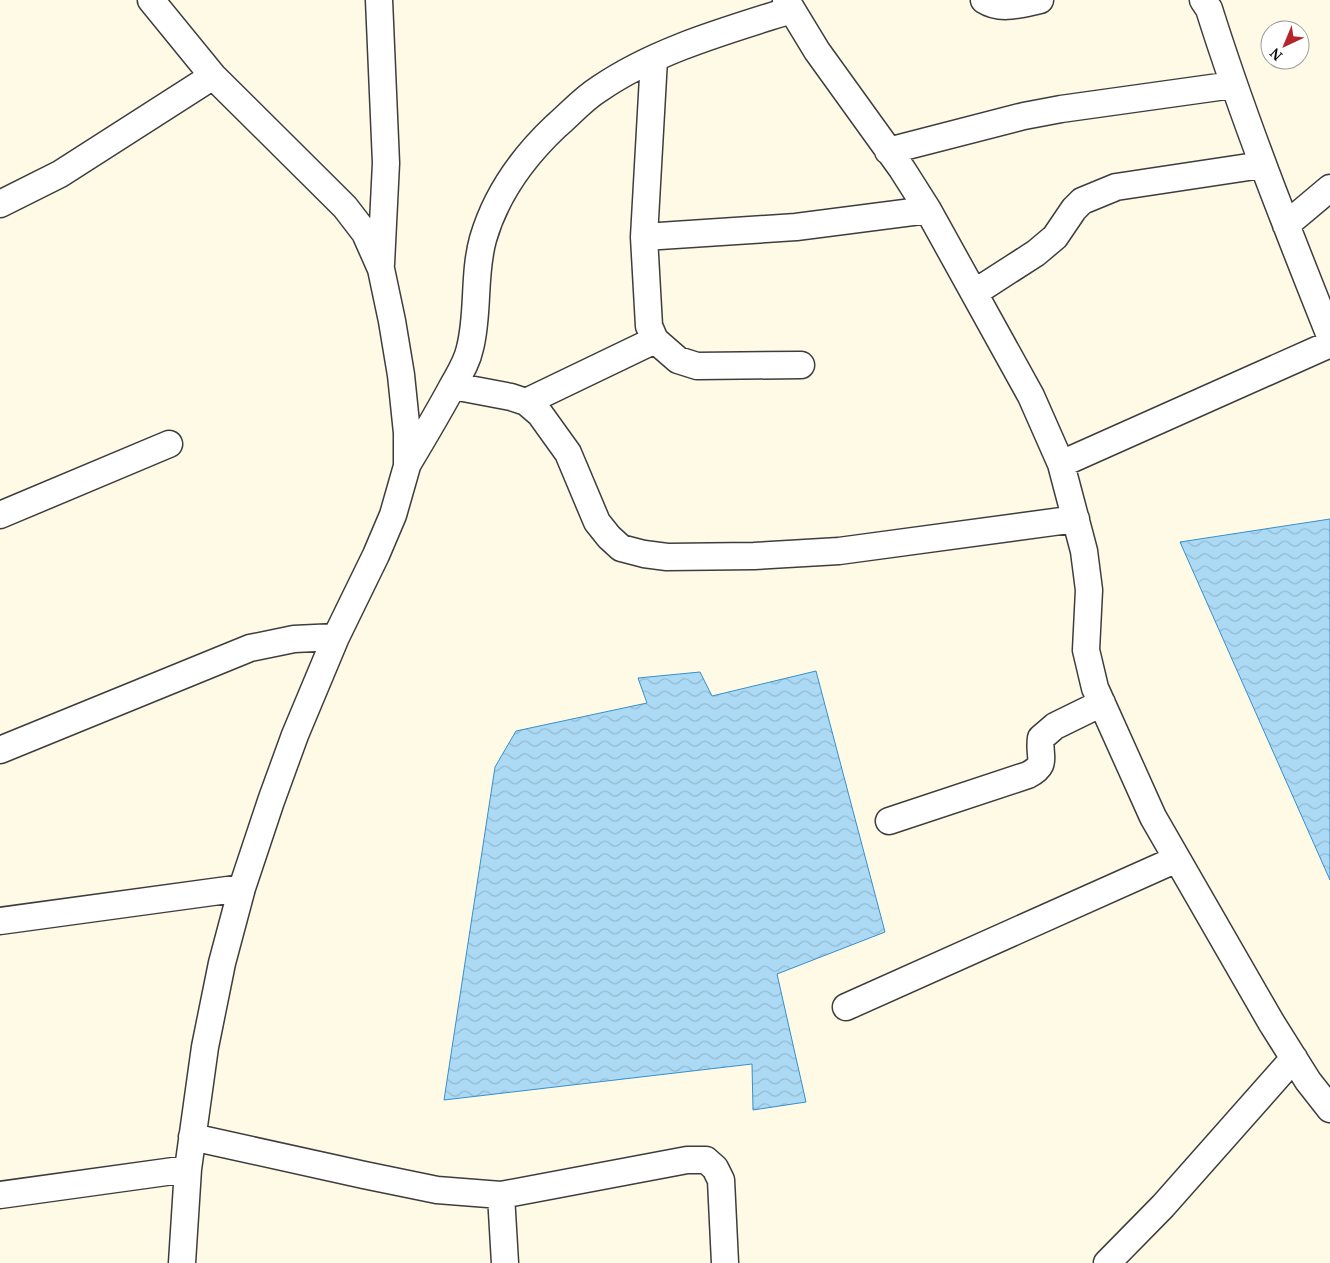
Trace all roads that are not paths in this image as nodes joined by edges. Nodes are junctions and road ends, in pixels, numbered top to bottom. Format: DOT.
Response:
graph roads {
  1 [pos="152,0"];
  2 [pos="379,0"];
  3 [pos="984,0"];
  4 [pos="1040,0"];
  5 [pos="1204,0"];
  6 [pos="788,5"];
  7 [pos="654,59"];
  8 [pos="213,76"];
  9 [pos="1233,86"];
  10 [pos="888,151"];
  11 [pos="1262,165"];
  12 [pos="1330,188"];
  13 [pos="0,204"];
  14 [pos="928,210"];
  15 [pos="1286,225"];
  16 [pos="644,237"];
  17 [pos="381,269"];
  18 [pos="974,293"];
  19 [pos="1330,336"];
  20 [pos="655,340"];
  21 [pos="1330,344"];
  22 [pos="802,364"];
  23 [pos="453,386"];
  24 [pos="526,402"];
  25 [pos="169,444"];
  26 [pos="1061,464"];
  27 [pos="406,466"];
  28 [pos="0,515"];
  29 [pos="1076,519"];
  30 [pos="336,637"];
  31 [pos="1102,704"];
  32 [pos="0,750"];
  33 [pos="889,820"];
  34 [pos="1177,859"];
  35 [pos="242,888"];
  36 [pos="0,921"];
  37 [pos="846,1007"];
  38 [pos="1294,1058"];
  39 [pos="1330,1109"];
  40 [pos="192,1137"];
  41 [pos="188,1169"];
  42 [pos="501,1195"];
  43 [pos="0,1196"];
  44 [pos="182,1263"];
  45 [pos="505,1263"];
  46 [pos="725,1263"];
  47 [pos="1107,1263"];
  1 -- 8 [label="street"];
  2 -- 17 [label="street"];
  3 -- 4 [label="street"];
  5 -- 9 [label="street"];
  6 -- 7 [label="street"];
  6 -- 10 [label="street"];
  7 -- 16 [label="street"];
  7 -- 23 [label="street"];
  8 -- 13 [label="street"];
  8 -- 17 [label="street"];
  9 -- 10 [label="street"];
  9 -- 11 [label="street"];
  10 -- 14 [label="street"];
  11 -- 15 [label="street"];
  11 -- 18 [label="street"];
  12 -- 15 [label="street"];
  14 -- 16 [label="street"];
  14 -- 18 [label="street"];
  15 -- 19 [label="street"];
  16 -- 20 [label="street"];
  17 -- 27 [label="street"];
  18 -- 26 [label="street"];
  20 -- 22 [label="street"];
  20 -- 24 [label="street"];
  21 -- 26 [label="street"];
  23 -- 24 [label="street"];
  23 -- 27 [label="street"];
  24 -- 29 [label="street"];
  25 -- 28 [label="street"];
  26 -- 29 [label="street"];
  27 -- 30 [label="street"];
  29 -- 31 [label="street"];
  30 -- 32 [label="street"];
  30 -- 35 [label="street"];
  31 -- 33 [label="street"];
  31 -- 34 [label="street"];
  34 -- 37 [label="street"];
  34 -- 38 [label="street"];
  35 -- 36 [label="street"];
  35 -- 40 [label="street"];
  38 -- 39 [label="street"];
  38 -- 47 [label="street"];
  40 -- 41 [label="street"];
  40 -- 42 [label="street"];
  41 -- 43 [label="street"];
  41 -- 44 [label="street"];
  42 -- 45 [label="street"];
  42 -- 46 [label="street"];
}
